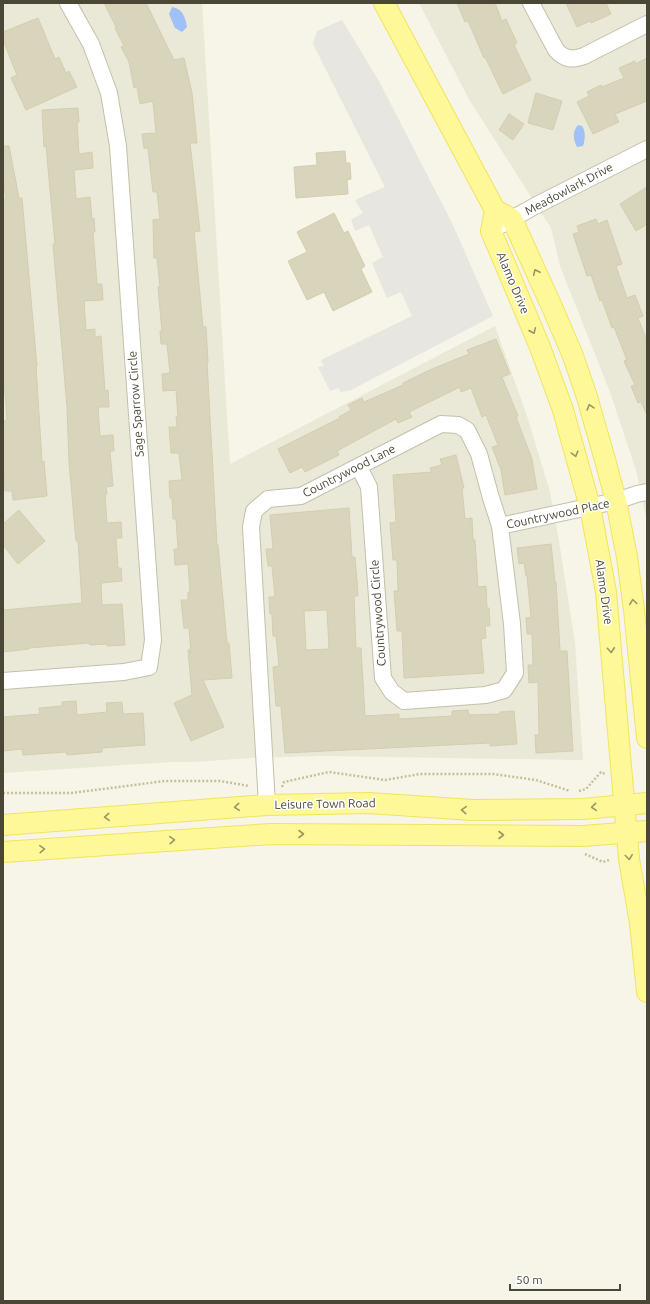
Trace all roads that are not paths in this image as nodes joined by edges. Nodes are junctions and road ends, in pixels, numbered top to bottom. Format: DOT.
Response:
graph roads {
  1 [pos="68,3"];
  2 [pos="384,3"];
  3 [pos="532,3"];
  4 [pos="647,24"];
  5 [pos="647,149"];
  6 [pos="503,215"];
  7 [pos="359,467"];
  8 [pos="647,492"];
  9 [pos="616,501"];
  10 [pos="590,507"];
  11 [pos="500,526"];
  12 [pos="3,681"];
  13 [pos="647,738"];
  14 [pos="647,803"];
  15 [pos="267,805"];
  16 [pos="624,805"];
  17 [pos="3,825"];
  18 [pos="647,831"];
  19 [pos="626,833"];
  20 [pos="3,852"];
  21 [pos="647,992"];
  1 -- 12 [label="street, Sage Sparrow Circle"];
  2 -- 6 [label="main road, Alamo Drive"];
  3 -- 4 [label="street"];
  5 -- 6 [label="street, Meadowlark Drive"];
  9 -- 6 [label="main road, Alamo Drive, one-way"];
  6 -- 10 [label="main road, Alamo Drive, one-way"];
  7 -- 11 [label="street, Countrywood Lane"];
  7 -- 11 [label="street, Countrywood Circle"];
  7 -- 15 [label="street, Countrywood Lane"];
  8 -- 9 [label="street, Countrywood Place"];
  9 -- 10 [label="street, Countrywood Place"];
  13 -- 9 [label="main road, Alamo Drive, one-way"];
  10 -- 11 [label="street, Countrywood Place"];
  10 -- 16 [label="main road, Alamo Drive, one-way"];
  14 -- 16 [label="main road, Leisure Town Road"];
  16 -- 15 [label="main road, Leisure Town Road, one-way"];
  15 -- 17 [label="main road, Leisure Town Road, one-way"];
  16 -- 19 [label="main road, Alamo Drive"];
  18 -- 19 [label="main road"];
  20 -- 19 [label="main road, one-way"];
  19 -- 21 [label="main road, Alamo Drive, one-way"];
}
